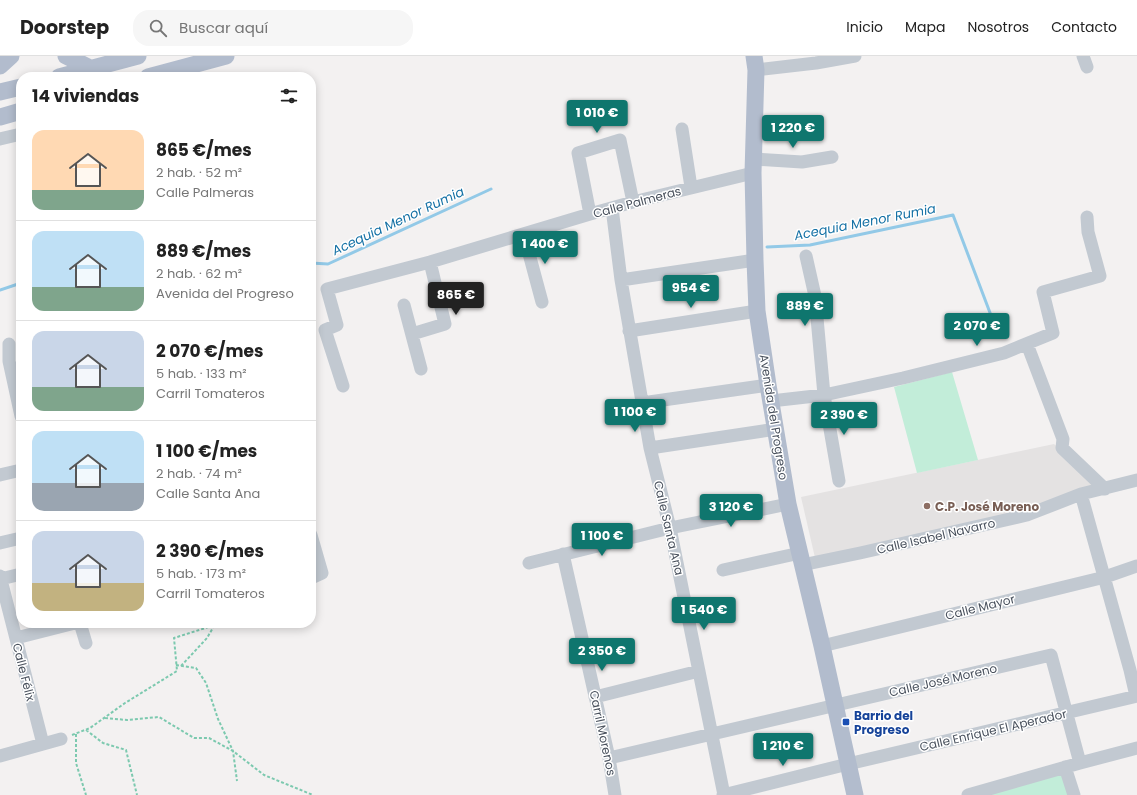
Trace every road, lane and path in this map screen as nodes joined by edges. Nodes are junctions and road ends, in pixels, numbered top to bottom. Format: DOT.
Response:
graph roads {
  1 [pos="66,56"];
  2 [pos="138,56"];
  3 [pos="226,56"];
  4 [pos="855,56"];
  5 [pos="755,63"];
  6 [pos="92,69"];
  7 [pos="80,72"];
  8 [pos="167,72"];
  9 [pos="16,88"];
  10 [pos="0,92"];
  11 [pos="16,112"];
  12 [pos="0,117"];
  13 [pos="682,129"];
  14 [pos="16,135"];
  15 [pos="0,139"];
  16 [pos="832,157"];
  17 [pos="754,166"];
  18 [pos="691,187"];
  19 [pos="633,202"];
  20 [pos="612,208"];
  21 [pos="590,214"];
  22 [pos="1087,217"];
  23 [pos="524,234"];
  24 [pos="806,256"];
  25 [pos="754,260"];
  26 [pos="430,262"];
  27 [pos="621,280"];
  28 [pos="542,302"];
  29 [pos="404,305"];
  30 [pos="757,311"];
  31 [pos="629,331"];
  32 [pos="412,334"];
  33 [pos="8,344"];
  34 [pos="1027,344"];
  35 [pos="422,368"];
  36 [pos="768,385"];
  37 [pos="343,386"];
  38 [pos="16,393"];
  39 [pos="824,395"];
  40 [pos="642,402"];
  41 [pos="771,402"];
  42 [pos="776,429"];
  43 [pos="650,448"];
  44 [pos="16,471"];
  45 [pos="0,475"];
  46 [pos="1137,480"];
  47 [pos="839,481"];
  48 [pos="1105,489"];
  49 [pos="1081,494"];
  50 [pos="788,504"];
  51 [pos="670,528"];
  52 [pos="16,539"];
  53 [pos="0,543"];
  54 [pos="316,553"];
  55 [pos="563,554"];
  56 [pos="801,559"];
  57 [pos="529,563"];
  58 [pos="1137,566"];
  59 [pos="723,570"];
  60 [pos="16,575"];
  61 [pos="316,576"];
  62 [pos="1104,577"];
  63 [pos="0,578"];
  64 [pos="55,628"];
  65 [pos="82,628"];
  66 [pos="207,628"];
  67 [pos="213,628"];
  68 [pos="16,638"];
  69 [pos="86,643"];
  70 [pos="822,646"];
  71 [pos="176,665"];
  72 [pos="181,666"];
  73 [pos="699,671"];
  74 [pos="1137,696"];
  75 [pos="595,697"];
  76 [pos="835,705"];
  77 [pos="1067,712"];
  78 [pos="105,718"];
  79 [pos="86,730"];
  80 [pos="76,734"];
  81 [pos="712,736"];
  82 [pos="61,739"];
  83 [pos="42,744"];
  84 [pos="1137,748"];
  85 [pos="233,751"];
  86 [pos="0,756"];
  87 [pos="609,758"];
  88 [pos="1080,763"];
  89 [pos="848,764"];
  90 [pos="1065,767"];
  91 [pos="237,782"];
  92 [pos="975,794"];
  93 [pos="86,795"];
  94 [pos="137,795"];
  95 [pos="313,795"];
  96 [pos="615,795"];
  97 [pos="724,795"];
  98 [pos="855,795"];
  99 [pos="1074,795"];
  1 -- 6 [label="main road"];
  2 -- 6 [label="main road"];
  3 -- 8 [label="main road"];
  4 -- 5 [label="street"];
  5 -- 17 [label="main road, Avenida del Progreso"];
  6 -- 7 [label="main road"];
  9 -- 10 [label="main road"];
  11 -- 12 [label="main road"];
  13 -- 18 [label="street"];
  14 -- 15 [label="street"];
  16 -- 17 [label="street, Calle Palmeras"];
  17 -- 18 [label="street, Calle Palmeras"];
  17 -- 25 [label="main road, Avenida del Progreso"];
  18 -- 19 [label="street, Calle Palmeras"];
  19 -- 20 [label="street, Calle Palmeras"];
  19 -- 21 [label="street"];
  20 -- 21 [label="street, Calle Palmeras"];
  20 -- 27 [label="street, Calle Santa Ana"];
  21 -- 23 [label="street, Calle Palmeras"];
  22 -- 34 [label="street"];
  23 -- 26 [label="street, Calle Palmeras"];
  23 -- 28 [label="street"];
  24 -- 39 [label="street"];
  25 -- 27 [label="street"];
  25 -- 30 [label="main road, Avenida del Progreso"];
  26 -- 32 [label="street"];
  26 -- 37 [label="street, Calle Palmeras"];
  27 -- 31 [label="street, Calle Santa Ana"];
  29 -- 32 [label="street"];
  30 -- 31 [label="street"];
  30 -- 36 [label="main road, Avenida del Progreso"];
  31 -- 40 [label="street, Calle Santa Ana"];
  32 -- 35 [label="street"];
  33 -- 38 [label="street"];
  34 -- 39 [label="street"];
  34 -- 48 [label="street"];
  36 -- 40 [label="street"];
  36 -- 41 [label="main road, Avenida del Progreso"];
  39 -- 41 [label="street"];
  39 -- 47 [label="street"];
  40 -- 43 [label="street, Calle Santa Ana"];
  41 -- 42 [label="main road, Avenida del Progreso"];
  42 -- 43 [label="street"];
  42 -- 50 [label="main road, Avenida del Progreso"];
  43 -- 51 [label="street, Calle Santa Ana"];
  44 -- 45 [label="street"];
  46 -- 48 [label="street, Calle Isabel Navarro"];
  48 -- 49 [label="street, Calle Isabel Navarro"];
  49 -- 56 [label="street, Calle Isabel Navarro"];
  49 -- 62 [label="street"];
  50 -- 51 [label="street"];
  50 -- 56 [label="main road, Avenida del Progreso"];
  51 -- 55 [label="street"];
  51 -- 73 [label="street, Calle Santa Ana"];
  52 -- 53 [label="street"];
  54 -- 61 [label="street"];
  55 -- 57 [label="street"];
  55 -- 75 [label="street, Carril Morenos"];
  56 -- 59 [label="street, Calle Isabel Navarro"];
  56 -- 70 [label="main road, Avenida del Progreso"];
  58 -- 62 [label="street, Calle Mayor"];
  60 -- 63 [label="street"];
  62 -- 70 [label="street, Calle Mayor"];
  62 -- 74 [label="street"];
  63 -- 68 [label="street, Calle Félix"];
  64 -- 68 [label="street"];
  65 -- 69 [label="street"];
  66 -- 71 [label="path"];
  67 -- 72 [label="path"];
  68 -- 83 [label="street, Calle Félix"];
  70 -- 76 [label="main road, Avenida del Progreso"];
  71 -- 72 [label="path"];
  71 -- 78 [label="path"];
  72 -- 85 [label="path"];
  73 -- 75 [label="street"];
  73 -- 81 [label="street, Calle Santa Ana"];
  74 -- 77 [label="street, Calle Enrique El Aperador"];
  75 -- 87 [label="street, Carril Morenos"];
  76 -- 77 [label="street, Calle José Moreno"];
  76 -- 81 [label="street, Calle José Moreno"];
  76 -- 89 [label="main road, Avenida del Progreso"];
  77 -- 88 [label="street"];
  77 -- 89 [label="street, Calle Enrique El Aperador"];
  78 -- 79 [label="path"];
  78 -- 85 [label="path"];
  79 -- 80 [label="path"];
  79 -- 94 [label="path"];
  80 -- 82 [label="path"];
  80 -- 93 [label="path"];
  81 -- 87 [label="street, Calle José Moreno"];
  81 -- 97 [label="street, Calle Santa Ana"];
  82 -- 83 [label="street"];
  83 -- 86 [label="street"];
  84 -- 88 [label="street"];
  85 -- 91 [label="path"];
  85 -- 95 [label="path"];
  87 -- 96 [label="street, Carril Morenos"];
  88 -- 90 [label="street"];
  89 -- 97 [label="street, Calle Enrique El Aperador"];
  89 -- 98 [label="main road, Avenida del Progreso"];
  90 -- 92 [label="street"];
  90 -- 99 [label="street"];
}
